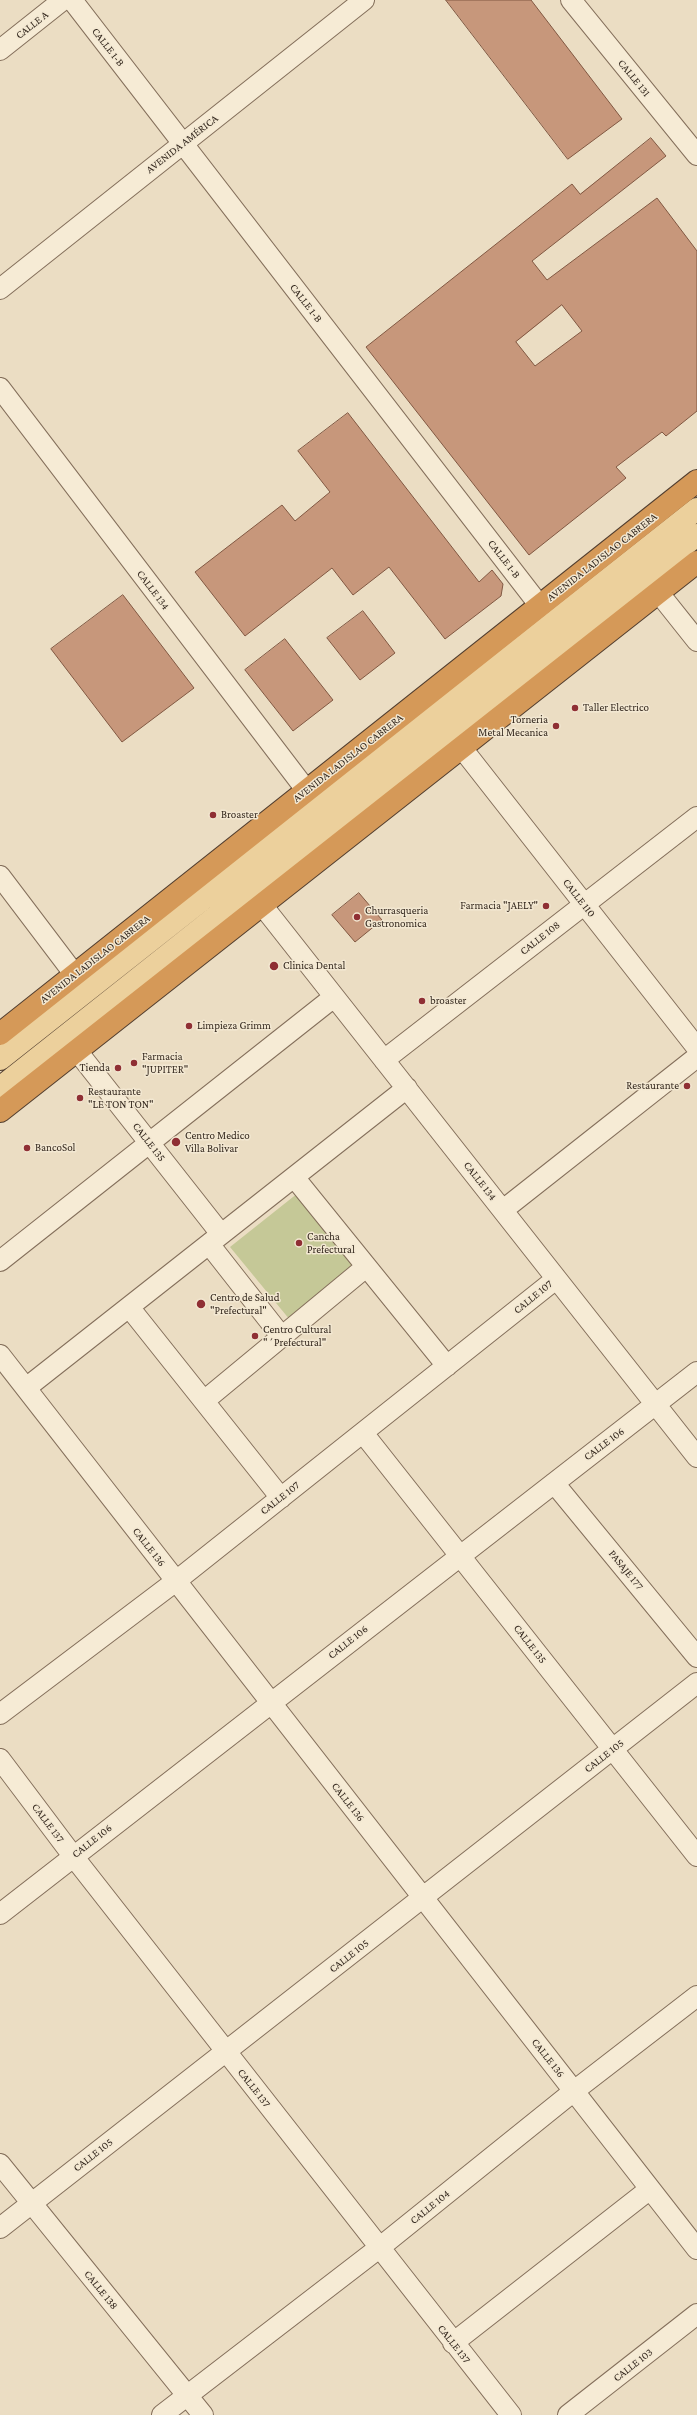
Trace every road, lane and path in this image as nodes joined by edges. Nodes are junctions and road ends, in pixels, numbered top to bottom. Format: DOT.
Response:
graph roads {
  1 [pos="63,0"];
  2 [pos="72,0"];
  3 [pos="364,0"];
  4 [pos="571,0"];
  5 [pos="0,50"];
  6 [pos="183,144"];
  7 [pos="697,155"];
  8 [pos="0,289"];
  9 [pos="0,388"];
  10 [pos="697,482"];
  11 [pos="697,509"];
  12 [pos="697,535"];
  13 [pos="697,562"];
  14 [pos="658,592"];
  15 [pos="540,606"];
  16 [pos="697,641"];
  17 [pos="461,747"];
  18 [pos="307,791"];
  19 [pos="697,817"];
  20 [pos="0,876"];
  21 [pos="584,904"];
  22 [pos="262,905"];
  23 [pos="75,975"];
  24 [pos="334,997"];
  25 [pos="0,1034"];
  26 [pos="697,1048"];
  27 [pos="76,1051"];
  28 [pos="697,1057"];
  29 [pos="0,1059"];
  30 [pos="384,1060"];
  31 [pos="0,1088"];
  32 [pos="407,1088"];
  33 [pos="0,1111"];
  34 [pos="150,1144"];
  35 [pos="294,1177"];
  36 [pos="503,1210"];
  37 [pos="215,1239"];
  38 [pos="0,1261"];
  39 [pos="366,1267"];
  40 [pos="556,1279"];
  41 [pos="129,1307"];
  42 [pos="282,1337"];
  43 [pos="0,1355"];
  44 [pos="447,1366"];
  45 [pos="697,1372"];
  46 [pos="26,1388"];
  47 [pos="204,1401"];
  48 [pos="656,1405"];
  49 [pos="362,1433"];
  50 [pos="697,1458"];
  51 [pos="554,1482"];
  52 [pos="281,1498"];
  53 [pos="459,1555"];
  54 [pos="176,1581"];
  55 [pos="697,1657"];
  56 [pos="697,1683"];
  57 [pos="271,1702"];
  58 [pos="0,1714"];
  59 [pos="613,1749"];
  60 [pos="0,1759"];
  61 [pos="73,1856"];
  62 [pos="697,1856"];
  63 [pos="423,1898"];
  64 [pos="0,1914"];
  65 [pos="697,1996"];
  66 [pos="226,2052"];
  67 [pos="574,2091"];
  68 [pos="0,2164"];
  69 [pos="650,2189"];
  70 [pos="31,2204"];
  71 [pos="0,2228"];
  72 [pos="379,2248"];
  73 [pos="697,2249"];
  74 [pos="697,2314"];
  75 [pos="453,2343"];
  76 [pos="187,2395"];
  77 [pos="162,2415"];
  78 [pos="203,2415"];
  79 [pos="511,2415"];
  80 [pos="568,2415"];
  1 -- 5 [label="street, CALLE A"];
  2 -- 6 [label="street, CALLE 1-B"];
  3 -- 6 [label="street, AVENIDA AMÉRICA"];
  4 -- 7 [label="street, CALLE 131"];
  6 -- 8 [label="street, AVENIDA AMÉRICA"];
  6 -- 15 [label="street, CALLE 1-B"];
  9 -- 18 [label="street, CALLE 134"];
  10 -- 15 [label="highway, AVENIDA LADISLAO CABRERA"];
  11 -- 29 [label="main road, AVENIDA LADISLAO CABRERA"];
  12 -- 31 [label="main road"];
  13 -- 14 [label="highway"];
  14 -- 16 [label="street"];
  14 -- 17 [label="highway"];
  15 -- 18 [label="highway, AVENIDA LADISLAO CABRERA"];
  17 -- 21 [label="street, CALLE 110"];
  17 -- 22 [label="highway"];
  18 -- 23 [label="highway, AVENIDA LADISLAO CABRERA"];
  19 -- 21 [label="street, CALLE 108"];
  20 -- 23 [label="street"];
  21 -- 26 [label="street, CALLE 110"];
  21 -- 30 [label="street, CALLE 108"];
  22 -- 24 [label="street, CALLE 134"];
  22 -- 27 [label="highway"];
  23 -- 25 [label="highway, AVENIDA LADISLAO CABRERA"];
  24 -- 30 [label="street, CALLE 134"];
  24 -- 34 [label="street"];
  27 -- 33 [label="highway"];
  27 -- 34 [label="street, CALLE 135"];
  28 -- 36 [label="street"];
  30 -- 32 [label="street, CALLE 134"];
  32 -- 35 [label="street"];
  32 -- 36 [label="street, CALLE 134"];
  34 -- 37 [label="street, CALLE 135"];
  34 -- 38 [label="street"];
  35 -- 37 [label="street"];
  35 -- 39 [label="street"];
  36 -- 40 [label="street, CALLE 134"];
  37 -- 41 [label="street"];
  37 -- 42 [label="street, CALLE 135"];
  39 -- 42 [label="street"];
  39 -- 44 [label="street"];
  40 -- 44 [label="street, CALLE 107"];
  40 -- 48 [label="street, CALLE 134"];
  41 -- 46 [label="street"];
  41 -- 47 [label="street"];
  42 -- 47 [label="street"];
  43 -- 46 [label="street, CALLE 136"];
  44 -- 49 [label="street, CALLE 107"];
  45 -- 48 [label="street, CALLE 106"];
  46 -- 54 [label="street, CALLE 136"];
  47 -- 52 [label="street"];
  48 -- 50 [label="street, CALLE 134"];
  48 -- 51 [label="street, CALLE 106"];
  49 -- 52 [label="street, CALLE 107"];
  49 -- 53 [label="street, CALLE 135"];
  51 -- 53 [label="street, CALLE 106"];
  51 -- 55 [label="street, PASAJE 177"];
  52 -- 54 [label="street, CALLE 107"];
  53 -- 57 [label="street, CALLE 106"];
  53 -- 59 [label="street, CALLE 135"];
  54 -- 57 [label="street, CALLE 136"];
  54 -- 58 [label="street, CALLE 107"];
  56 -- 59 [label="street, CALLE 105"];
  57 -- 61 [label="street, CALLE 106"];
  57 -- 63 [label="street, CALLE 136"];
  59 -- 62 [label="street, CALLE 135"];
  59 -- 63 [label="street, CALLE 105"];
  60 -- 61 [label="street, CALLE 137"];
  61 -- 64 [label="street, CALLE 106"];
  61 -- 66 [label="street, CALLE 137"];
  63 -- 66 [label="street, CALLE 105"];
  63 -- 67 [label="street, CALLE 136"];
  65 -- 67 [label="street, CALLE 104"];
  66 -- 70 [label="street, CALLE 105"];
  66 -- 72 [label="street, CALLE 137"];
  67 -- 69 [label="street, CALLE 136"];
  67 -- 72 [label="street, CALLE 104"];
  68 -- 70 [label="street, CALLE 138"];
  69 -- 73 [label="street, CALLE 136"];
  69 -- 75 [label="street"];
  70 -- 71 [label="street, CALLE 105"];
  70 -- 76 [label="street, CALLE 138"];
  72 -- 75 [label="street, CALLE 137"];
  72 -- 76 [label="street, CALLE 104"];
  74 -- 80 [label="street, CALLE 103"];
  75 -- 79 [label="street, CALLE 137"];
  76 -- 77 [label="street, CALLE 104"];
  76 -- 78 [label="street, CALLE 138"];
}
